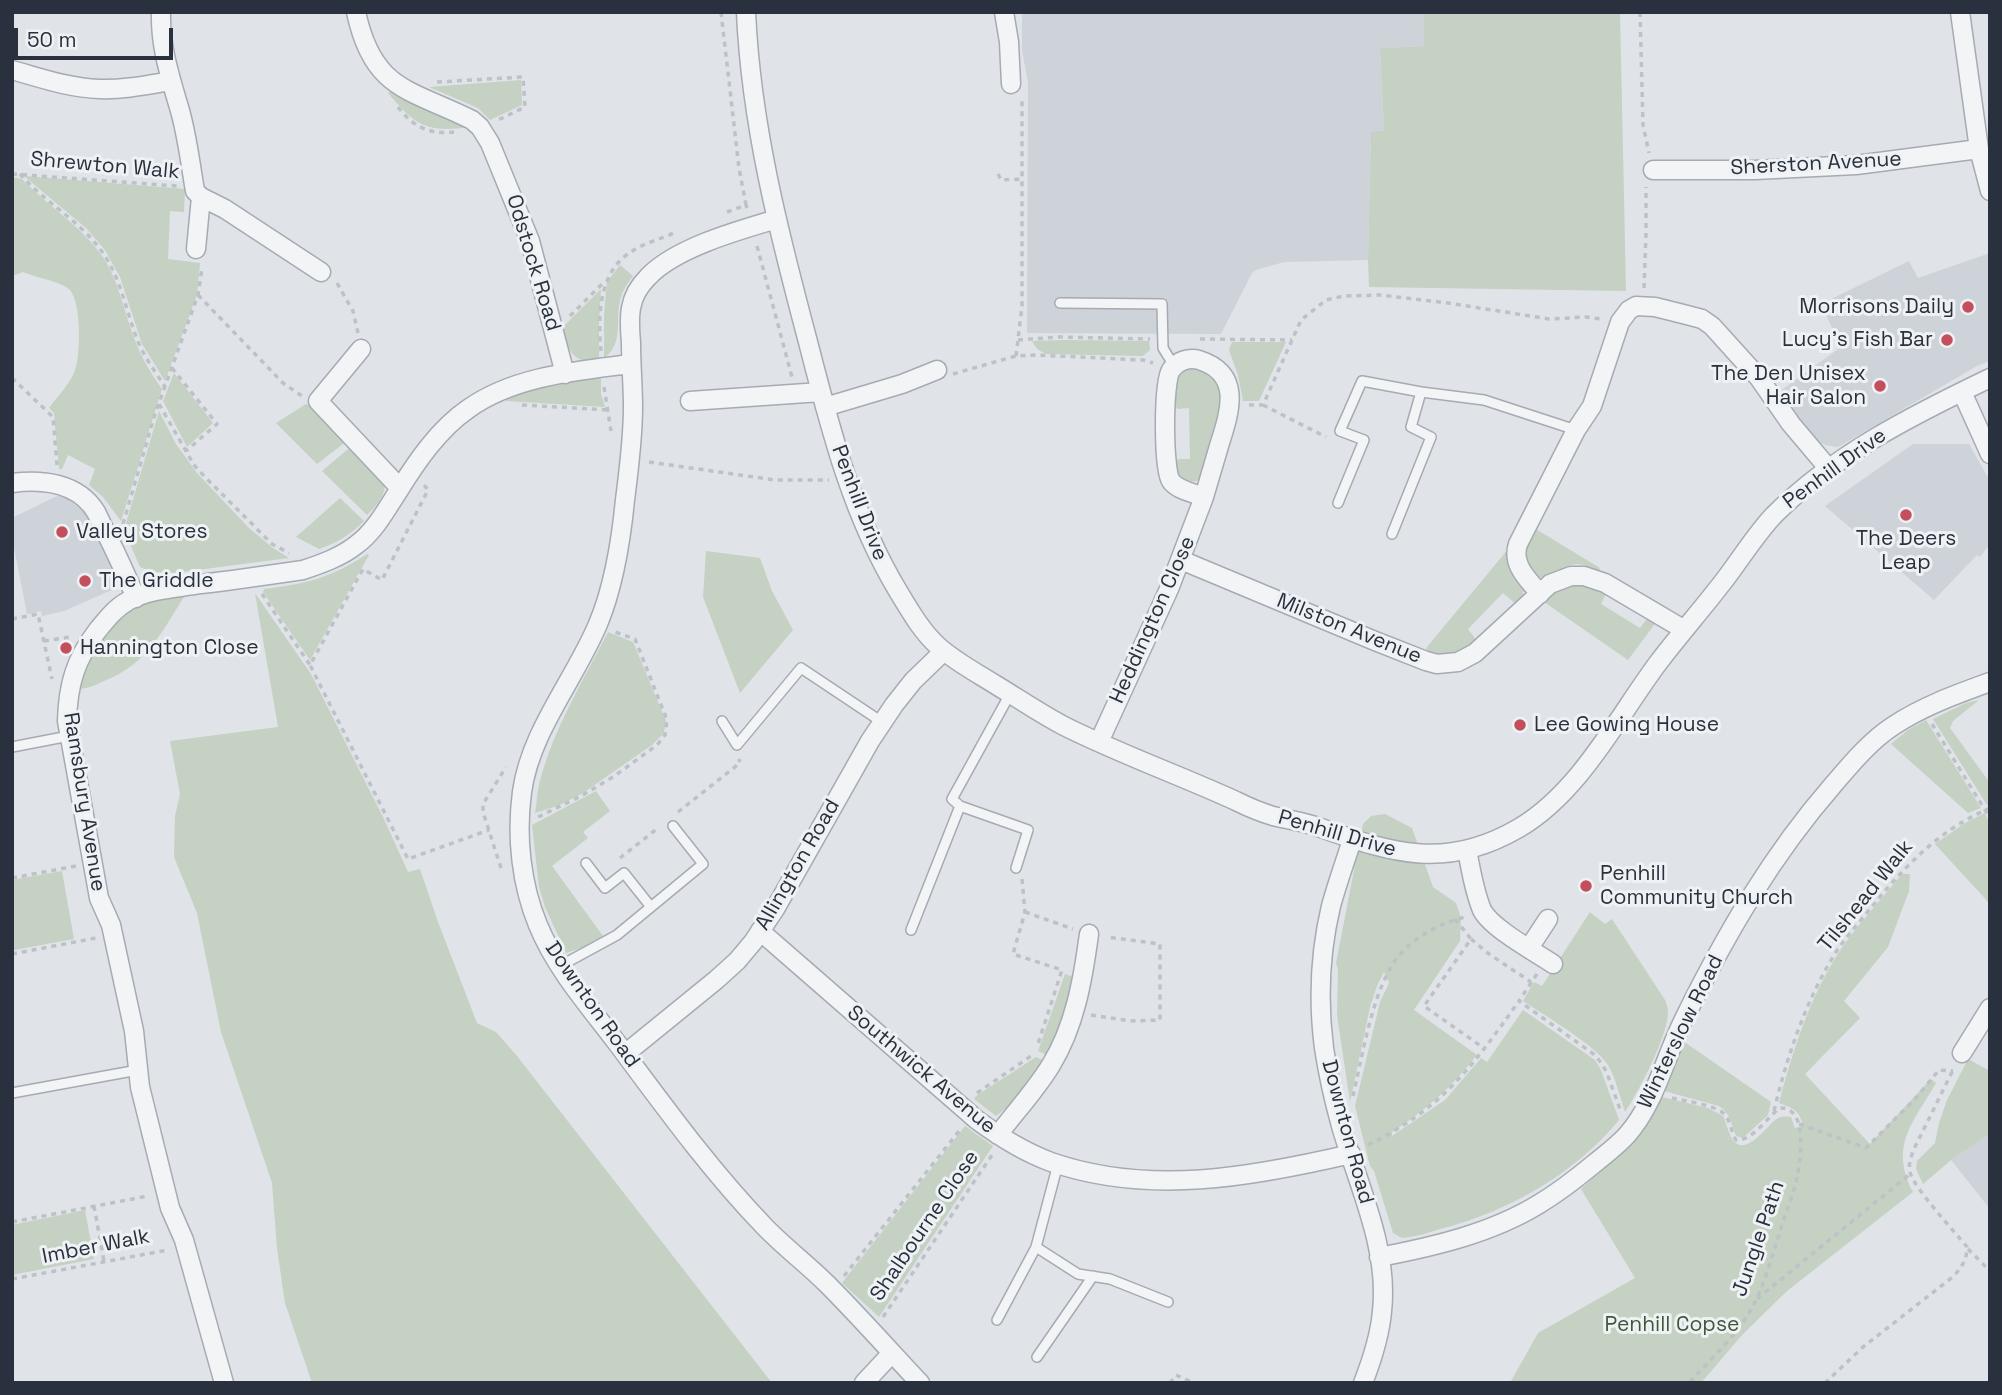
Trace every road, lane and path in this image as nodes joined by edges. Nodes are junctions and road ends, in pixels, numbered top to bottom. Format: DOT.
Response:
graph roads {
  1 [pos="161,12"];
  2 [pos="356,12"];
  3 [pos="721,12"];
  4 [pos="746,12"];
  5 [pos="1004,12"];
  6 [pos="1640,12"];
  7 [pos="1960,12"];
  8 [pos="12,70"];
  9 [pos="170,80"];
  10 [pos="1011,84"];
  11 [pos="1982,142"];
  12 [pos="1653,170"];
  13 [pos="12,174"];
  14 [pos="20,174"];
  15 [pos="998,174"];
  16 [pos="1023,179"];
  17 [pos="1990,191"];
  18 [pos="198,194"];
  19 [pos="746,205"];
  20 [pos="722,214"];
  21 [pos="777,219"];
  22 [pos="752,226"];
  23 [pos="676,233"];
  24 [pos="196,250"];
  25 [pos="321,272"];
  26 [pos="606,280"];
  27 [pos="198,295"];
  28 [pos="1060,303"];
  29 [pos="1643,306"];
  30 [pos="1620,322"];
  31 [pos="554,328"];
  32 [pos="361,349"];
  33 [pos="1016,356"];
  34 [pos="631,364"];
  35 [pos="172,368"];
  36 [pos="602,368"];
  37 [pos="937,370"];
  38 [pos="1171,370"];
  39 [pos="565,373"];
  40 [pos="12,378"];
  41 [pos="1990,378"];
  42 [pos="165,387"];
  43 [pos="1421,392"];
  44 [pos="1962,392"];
  45 [pos="797,394"];
  46 [pos="823,400"];
  47 [pos="318,401"];
  48 [pos="690,401"];
  49 [pos="159,404"];
  50 [pos="517,405"];
  51 [pos="1263,405"];
  52 [pos="1230,406"];
  53 [pos="609,410"];
  54 [pos="1576,430"];
  55 [pos="1340,431"];
  56 [pos="613,440"];
  57 [pos="186,451"];
  58 [pos="1990,454"];
  59 [pos="630,459"];
  60 [pos="413,469"];
  61 [pos="1829,469"];
  62 [pos="846,479"];
  63 [pos="12,483"];
  64 [pos="58,485"];
  65 [pos="400,488"];
  66 [pos="1204,497"];
  67 [pos="1338,503"];
  68 [pos="1392,534"];
  69 [pos="113,548"];
  70 [pos="1181,561"];
  71 [pos="305,569"];
  72 [pos="250,578"];
  73 [pos="1540,594"];
  74 [pos="136,598"];
  75 [pos="12,619"];
  76 [pos="597,626"];
  77 [pos="1683,629"];
  78 [pos="944,651"];
  79 [pos="310,665"];
  80 [pos="1990,682"];
  81 [pos="1010,694"];
  82 [pos="69,695"];
  83 [pos="1924,709"];
  84 [pos="722,721"];
  85 [pos="882,722"];
  86 [pos="69,736"];
  87 [pos="1100,743"];
  88 [pos="12,747"];
  89 [pos="507,765"];
  90 [pos="960,806"];
  91 [pos="1988,808"];
  92 [pos="1990,818"];
  93 [pos="519,824"];
  94 [pos="673,826"];
  95 [pos="489,830"];
  96 [pos="1352,840"];
  97 [pos="1467,850"];
  98 [pos="92,863"];
  99 [pos="586,863"];
  100 [pos="1016,868"];
  101 [pos="12,878"];
  102 [pos="505,879"];
  103 [pos="650,907"];
  104 [pos="1025,912"];
  105 [pos="1483,912"];
  106 [pos="1455,919"];
  107 [pos="1548,919"];
  108 [pos="911,930"];
  109 [pos="760,931"];
  110 [pos="1089,934"];
  111 [pos="113,935"];
  112 [pos="1471,939"];
  113 [pos="1529,948"];
  114 [pos="12,954"];
  115 [pos="1550,962"];
  116 [pos="560,966"];
  117 [pos="1531,982"];
  118 [pos="1519,1001"];
  119 [pos="1990,1008"];
  120 [pos="1073,1013"];
  121 [pos="1485,1049"];
  122 [pos="1962,1052"];
  123 [pos="625,1054"];
  124 [pos="138,1070"];
  125 [pos="1952,1071"];
  126 [pos="12,1093"];
  127 [pos="1653,1093"];
  128 [pos="1353,1099"];
  129 [pos="967,1112"];
  130 [pos="1621,1112"];
  131 [pos="1773,1113"];
  132 [pos="1799,1124"];
  133 [pos="1000,1137"];
  134 [pos="1351,1154"];
  135 [pos="1058,1164"];
  136 [pos="1910,1174"];
  137 [pos="166,1192"];
  138 [pos="94,1206"];
  139 [pos="12,1222"];
  140 [pos="186,1246"];
  141 [pos="1036,1247"];
  142 [pos="1967,1247"];
  143 [pos="1379,1257"];
  144 [pos="104,1261"];
  145 [pos="1990,1271"];
  146 [pos="1093,1276"];
  147 [pos="12,1279"];
  148 [pos="833,1290"];
  149 [pos="1756,1300"];
  150 [pos="1168,1302"];
  151 [pos="997,1320"];
  152 [pos="873,1332"];
  153 [pos="892,1353"];
  154 [pos="1037,1357"];
  155 [pos="224,1383"];
  156 [pos="864,1383"];
  157 [pos="920,1383"];
  158 [pos="1170,1383"];
  159 [pos="1194,1383"];
  160 [pos="1363,1383"];
  161 [pos="1689,1383"];
  162 [pos="1825,1383"];
  1 -- 9 [label="street"];
  2 -- 31 [label="street, Odstock Road"];
  3 -- 19 [label="path"];
  4 -- 21 [label="street, Penhill Drive"];
  5 -- 10 [label="street"];
  6 -- 12 [label="path"];
  7 -- 11 [label="street"];
  8 -- 9 [label="street"];
  9 -- 18 [label="street"];
  10 -- 16 [label="path"];
  11 -- 12 [label="street, Sherston Avenue"];
  11 -- 17 [label="street"];
  12 -- 29 [label="path"];
  13 -- 14 [label="path, Shrewton Walk"];
  14 -- 18 [label="path, Shrewton Walk"];
  14 -- 42 [label="path"];
  15 -- 16 [label="path"];
  16 -- 33 [label="path"];
  18 -- 24 [label="street"];
  18 -- 25 [label="street"];
  19 -- 20 [label="path"];
  19 -- 22 [label="path"];
  21 -- 22 [label="street, Downton Road"];
  21 -- 46 [label="street, Penhill Drive"];
  22 -- 34 [label="street, Downton Road"];
  22 -- 45 [label="path"];
  23 -- 26 [label="path"];
  24 -- 27 [label="path"];
  25 -- 32 [label="path"];
  26 -- 31 [label="path"];
  26 -- 36 [label="path"];
  27 -- 35 [label="path"];
  27 -- 47 [label="path"];
  28 -- 38 [label="lane"];
  29 -- 30 [label="street"];
  29 -- 61 [label="street"];
  30 -- 51 [label="path"];
  30 -- 54 [label="street"];
  31 -- 39 [label="street, Odstock Road"];
  32 -- 47 [label="street"];
  33 -- 37 [label="path"];
  33 -- 38 [label="path"];
  34 -- 36 [label="street, Ramsbury Avenue"];
  34 -- 59 [label="street, Downton Road"];
  35 -- 42 [label="path"];
  35 -- 57 [label="path"];
  36 -- 39 [label="street, Ramsbury Avenue"];
  36 -- 53 [label="path"];
  37 -- 46 [label="street"];
  38 -- 52 [label="street"];
  38 -- 66 [label="street"];
  39 -- 60 [label="street, Ramsbury Avenue"];
  40 -- 64 [label="path"];
  41 -- 44 [label="street, Penhill Drive"];
  42 -- 49 [label="path"];
  43 -- 54 [label="lane"];
  43 -- 55 [label="lane"];
  43 -- 68 [label="lane"];
  44 -- 58 [label="street"];
  44 -- 61 [label="street, Penhill Drive"];
  45 -- 46 [label="street"];
  45 -- 48 [label="street"];
  46 -- 62 [label="street, Penhill Drive"];
  47 -- 65 [label="street"];
  49 -- 57 [label="path"];
  49 -- 69 [label="path"];
  50 -- 53 [label="path"];
  51 -- 52 [label="path"];
  51 -- 55 [label="path"];
  52 -- 66 [label="street, Heddington Close"];
  53 -- 56 [label="path"];
  54 -- 73 [label="street"];
  55 -- 67 [label="lane"];
  57 -- 71 [label="path"];
  59 -- 62 [label="path"];
  59 -- 76 [label="street, Downton Road"];
  60 -- 65 [label="street, Ramsbury Avenue"];
  60 -- 79 [label="path"];
  61 -- 77 [label="street, Penhill Drive"];
  62 -- 78 [label="street, Penhill Drive"];
  63 -- 64 [label="street"];
  64 -- 69 [label="street"];
  65 -- 71 [label="street, Ramsbury Avenue"];
  66 -- 70 [label="street, Heddington Close"];
  69 -- 74 [label="street"];
  70 -- 73 [label="street, Milston Avenue"];
  70 -- 87 [label="street, Heddington Close"];
  71 -- 72 [label="street, Ramsbury Avenue"];
  72 -- 74 [label="street, Ramsbury Avenue"];
  72 -- 79 [label="path"];
  73 -- 77 [label="street, Milston Avenue"];
  74 -- 82 [label="street, Ramsbury Avenue"];
  75 -- 82 [label="path"];
  76 -- 93 [label="street, Downton Road"];
  76 -- 93 [label="path"];
  77 -- 97 [label="street, Penhill Drive"];
  78 -- 81 [label="street, Penhill Drive"];
  78 -- 85 [label="street, Allington Road"];
  79 -- 95 [label="path"];
  80 -- 83 [label="street, Winterslow Road"];
  81 -- 87 [label="street, Penhill Drive"];
  81 -- 90 [label="lane"];
  82 -- 86 [label="street, Ramsbury Avenue"];
  83 -- 91 [label="path"];
  83 -- 127 [label="street, Winterslow Road"];
  84 -- 85 [label="lane"];
  85 -- 109 [label="street, Allington Road"];
  86 -- 88 [label="lane"];
  86 -- 98 [label="street, Ramsbury Avenue"];
  87 -- 96 [label="street, Penhill Drive"];
  89 -- 95 [label="path"];
  90 -- 100 [label="lane"];
  90 -- 108 [label="lane"];
  91 -- 92 [label="path"];
  91 -- 131 [label="path, Tilshead Walk"];
  93 -- 116 [label="street, Downton Road"];
  94 -- 103 [label="lane"];
  95 -- 102 [label="path"];
  96 -- 97 [label="street, Penhill Drive"];
  96 -- 134 [label="street, Downton Road"];
  97 -- 105 [label="street"];
  98 -- 101 [label="path"];
  98 -- 111 [label="street, Ramsbury Avenue"];
  99 -- 103 [label="lane"];
  100 -- 104 [label="path"];
  103 -- 116 [label="lane"];
  104 -- 110 [label="path"];
  104 -- 129 [label="path, Shalbourne Close"];
  105 -- 106 [label="path"];
  105 -- 113 [label="street"];
  106 -- 112 [label="path"];
  106 -- 128 [label="path"];
  107 -- 113 [label="street"];
  109 -- 123 [label="street, Allington Road"];
  109 -- 129 [label="street, Southwick Avenue"];
  110 -- 120 [label="street"];
  110 -- 120 [label="path"];
  111 -- 114 [label="path"];
  111 -- 124 [label="street, Ramsbury Avenue"];
  112 -- 117 [label="path"];
  112 -- 121 [label="path"];
  113 -- 115 [label="street"];
  115 -- 117 [label="path"];
  116 -- 123 [label="street, Downton Road"];
  117 -- 118 [label="path"];
  118 -- 121 [label="path"];
  118 -- 130 [label="path"];
  119 -- 122 [label="street"];
  120 -- 133 [label="street"];
  121 -- 134 [label="path"];
  122 -- 125 [label="path"];
  123 -- 148 [label="street, Downton Road"];
  124 -- 126 [label="lane"];
  124 -- 137 [label="street, Ramsbury Avenue"];
  125 -- 132 [label="path"];
  125 -- 136 [label="path"];
  127 -- 131 [label="path"];
  127 -- 143 [label="street, Winterslow Road"];
  129 -- 133 [label="street, Southwick Avenue"];
  129 -- 148 [label="path, Shalbourne Close"];
  131 -- 132 [label="path"];
  132 -- 149 [label="path, Jungle Path"];
  133 -- 135 [label="street, Southwick Avenue"];
  133 -- 152 [label="path, Shalbourne Close"];
  134 -- 135 [label="street, Southwick Avenue"];
  134 -- 143 [label="street, Downton Road"];
  135 -- 141 [label="lane"];
  136 -- 142 [label="path"];
  136 -- 149 [label="path"];
  137 -- 138 [label="path, Imber Walk"];
  137 -- 140 [label="street, Ramsbury Avenue"];
  138 -- 139 [label="path, Imber Walk"];
  138 -- 144 [label="path"];
  140 -- 144 [label="path, Imber Walk"];
  140 -- 155 [label="street, Ramsbury Avenue"];
  141 -- 146 [label="lane"];
  141 -- 151 [label="lane"];
  142 -- 145 [label="path"];
  142 -- 162 [label="path"];
  143 -- 160 [label="street, Downton Road"];
  144 -- 147 [label="path, Imber Walk"];
  146 -- 150 [label="lane"];
  146 -- 154 [label="lane"];
  148 -- 152 [label="street, Downton Road"];
  149 -- 161 [label="path, Jungle Path"];
  152 -- 153 [label="street, Downton Road"];
  153 -- 156 [label="street"];
  153 -- 157 [label="street, Downton Road"];
  158 -- 159 [label="path"];
}
